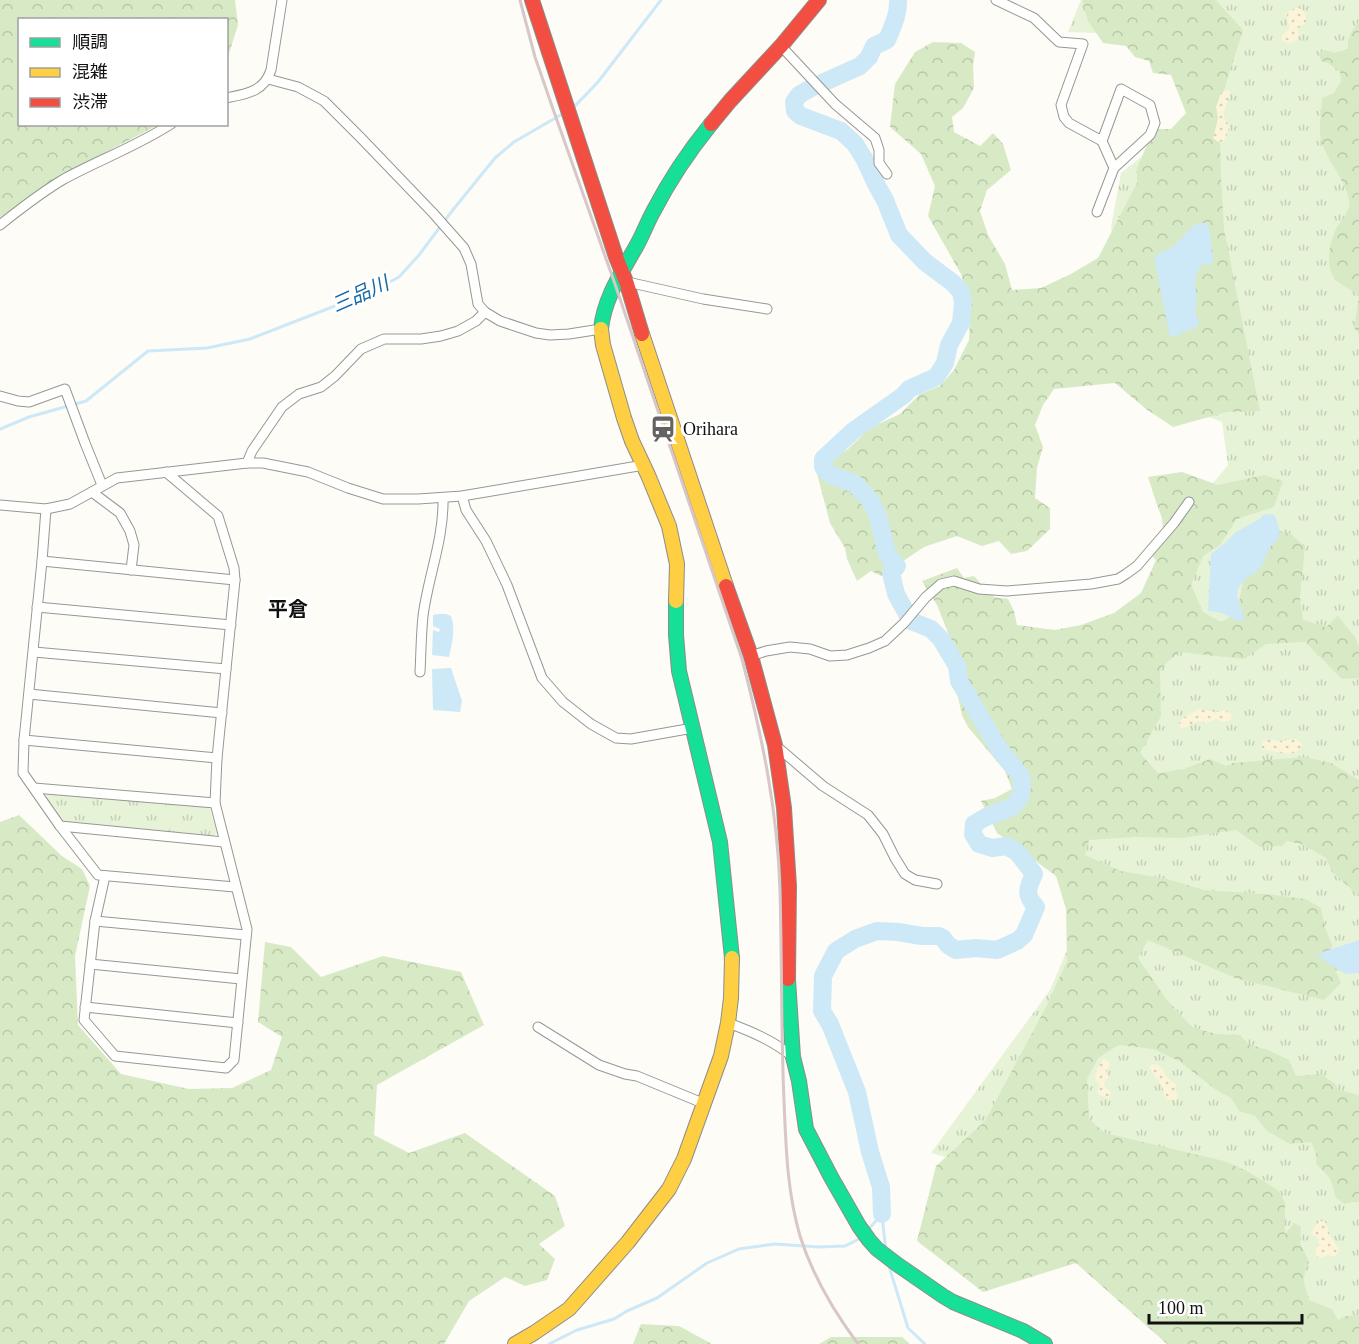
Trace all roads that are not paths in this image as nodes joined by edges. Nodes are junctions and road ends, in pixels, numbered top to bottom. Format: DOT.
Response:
graph roads {
  1 [pos="282,0"];
  2 [pos="532,0"];
  3 [pos="819,0"];
  4 [pos="996,0"];
  5 [pos="781,46"];
  6 [pos="268,79"];
  7 [pos="228,98"];
  8 [pos="168,126"];
  9 [pos="1102,141"];
  10 [pos="1114,168"];
  11 [pos="887,174"];
  12 [pos="1097,212"];
  13 [pos="0,225"];
  14 [pos="625,278"];
  15 [pos="766,309"];
  16 [pos="485,312"];
  17 [pos="601,328"];
  18 [pos="0,396"];
  19 [pos="247,463"];
  20 [pos="644,465"];
  21 [pos="166,472"];
  22 [pos="102,485"];
  23 [pos="92,492"];
  24 [pos="462,496"];
  25 [pos="443,498"];
  26 [pos="1189,502"];
  27 [pos="0,505"];
  28 [pos="46,509"];
  29 [pos="42,561"];
  30 [pos="131,570"];
  31 [pos="236,580"];
  32 [pos="37,607"];
  33 [pos="231,625"];
  34 [pos="33,652"];
  35 [pos="751,656"];
  36 [pos="226,669"];
  37 [pos="420,672"];
  38 [pos="29,694"];
  39 [pos="222,713"];
  40 [pos="693,728"];
  41 [pos="24,740"];
  42 [pos="775,745"];
  43 [pos="217,758"];
  44 [pos="34,788"];
  45 [pos="215,803"];
  46 [pos="60,826"];
  47 [pos="224,842"];
  48 [pos="105,876"];
  49 [pos="937,884"];
  50 [pos="236,887"];
  51 [pos="95,921"];
  52 [pos="246,935"];
  53 [pos="90,964"];
  54 [pos="242,979"];
  55 [pos="86,1007"];
  56 [pos="238,1023"];
  57 [pos="728,1023"];
  58 [pos="538,1027"];
  59 [pos="793,1057"];
  60 [pos="705,1104"];
  61 [pos="515,1344"];
  62 [pos="1045,1344"];
  1 -- 6 [label="street"];
  2 -- 14 [label="street"];
  3 -- 5 [label="street"];
  4 -- 9 [label="street"];
  5 -- 11 [label="street"];
  5 -- 14 [label="street"];
  6 -- 7 [label="street"];
  6 -- 16 [label="street"];
  8 -- 13 [label="street"];
  9 -- 10 [label="street"];
  9 -- 10 [label="street"];
  10 -- 12 [label="street"];
  14 -- 15 [label="street"];
  14 -- 17 [label="street"];
  14 -- 35 [label="street"];
  16 -- 17 [label="street"];
  16 -- 19 [label="street"];
  17 -- 20 [label="street"];
  18 -- 22 [label="street"];
  19 -- 21 [label="street"];
  19 -- 25 [label="street"];
  20 -- 24 [label="street"];
  20 -- 40 [label="street"];
  21 -- 22 [label="street"];
  21 -- 31 [label="street"];
  22 -- 23 [label="street"];
  23 -- 28 [label="street"];
  23 -- 30 [label="street"];
  24 -- 25 [label="street"];
  24 -- 40 [label="street"];
  25 -- 37 [label="street"];
  26 -- 35 [label="street"];
  27 -- 28 [label="street"];
  28 -- 29 [label="street"];
  29 -- 30 [label="street"];
  29 -- 32 [label="street"];
  30 -- 31 [label="street"];
  31 -- 33 [label="street"];
  32 -- 33 [label="street"];
  32 -- 34 [label="street"];
  33 -- 36 [label="street"];
  34 -- 36 [label="street"];
  34 -- 38 [label="street"];
  35 -- 42 [label="street"];
  36 -- 39 [label="street"];
  38 -- 39 [label="street"];
  38 -- 41 [label="street"];
  39 -- 43 [label="street"];
  40 -- 57 [label="street"];
  41 -- 43 [label="street"];
  41 -- 44 [label="street"];
  42 -- 49 [label="street"];
  42 -- 59 [label="street"];
  43 -- 45 [label="street"];
  44 -- 45 [label="street"];
  44 -- 46 [label="street"];
  45 -- 47 [label="street"];
  46 -- 47 [label="street"];
  46 -- 48 [label="street"];
  47 -- 50 [label="street"];
  48 -- 50 [label="street"];
  48 -- 51 [label="street"];
  50 -- 52 [label="street"];
  51 -- 52 [label="street"];
  51 -- 53 [label="street"];
  52 -- 54 [label="street"];
  53 -- 54 [label="street"];
  53 -- 55 [label="street"];
  54 -- 56 [label="street"];
  55 -- 56 [label="street"];
  55 -- 56 [label="street"];
  57 -- 59 [label="street"];
  57 -- 60 [label="street"];
  58 -- 60 [label="street"];
  59 -- 62 [label="street"];
  60 -- 61 [label="street"];
}
